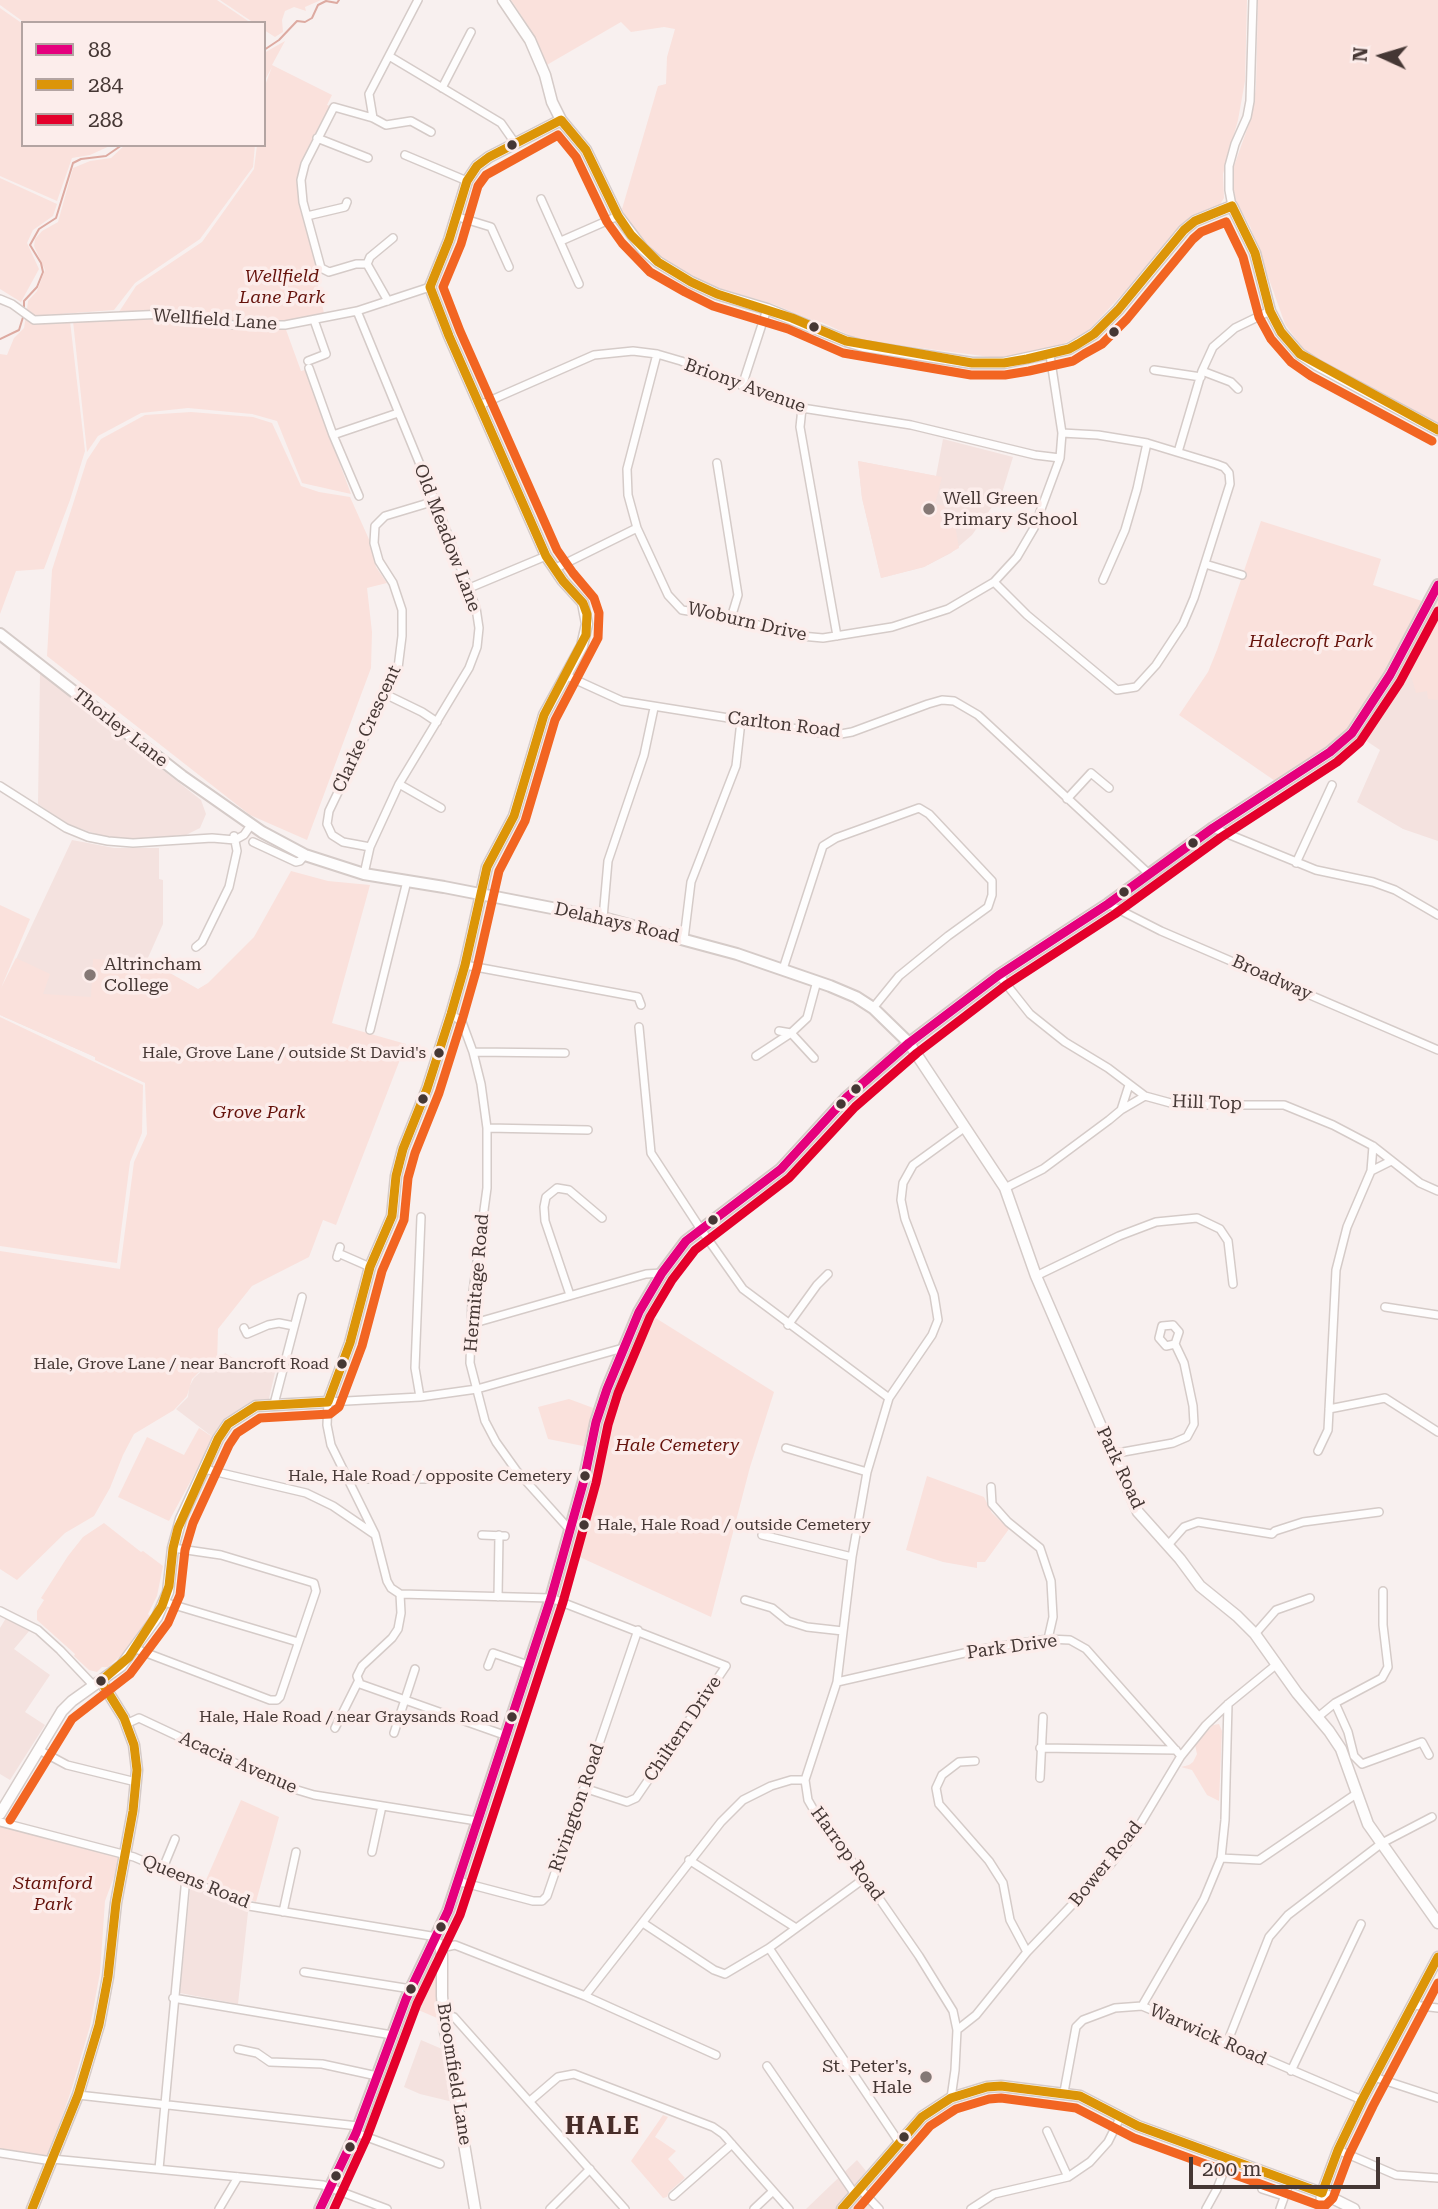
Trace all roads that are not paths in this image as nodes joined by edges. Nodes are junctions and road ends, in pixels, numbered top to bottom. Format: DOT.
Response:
graph roads {
  1 [pos="418,0"];
  2 [pos="503,0"];
  3 [pos="1253,0"];
  4 [pos="471,32"];
  5 [pos="388,56"];
  6 [pos="442,88"];
  7 [pos="373,118"];
  8 [pos="561,120"];
  9 [pos="431,132"];
  10 [pos="317,138"];
  11 [pos="515,143"];
  12 [pos="405,155"];
  13 [pos="368,158"];
  14 [pos="467,181"];
  15 [pos="541,199"];
  16 [pos="347,202"];
  17 [pos="1232,206"];
  18 [pos="306,216"];
  19 [pos="455,216"];
  20 [pos="618,216"];
  21 [pos="393,238"];
  22 [pos="561,242"];
  23 [pos="367,264"];
  24 [pos="509,267"];
  25 [pos="579,284"];
  26 [pos="430,287"];
  27 [pos="0,299"];
  28 [pos="388,302"];
  29 [pos="767,309"];
  30 [pos="357,311"];
  31 [pos="1270,311"];
  32 [pos="314,320"];
  33 [pos="657,354"];
  34 [pos="1050,355"];
  35 [pos="1154,370"];
  36 [pos="1202,374"];
  37 [pos="742,386"];
  38 [pos="1238,389"];
  39 [pos="480,405"];
  40 [pos="802,408"];
  41 [pos="397,413"];
  42 [pos="1438,430"];
  43 [pos="1062,433"];
  44 [pos="333,435"];
  45 [pos="1147,443"];
  46 [pos="1178,452"];
  47 [pos="1060,458"];
  48 [pos="717,463"];
  49 [pos="359,496"];
  50 [pos="435,501"];
  51 [pos="638,528"];
  52 [pos="546,556"];
  53 [pos="1205,564"];
  54 [pos="554,569"];
  55 [pos="1242,575"];
  56 [pos="1104,580"];
  57 [pos="994,582"];
  58 [pos="1438,585"];
  59 [pos="467,589"];
  60 [pos="731,618"];
  61 [pos="0,634"];
  62 [pos="837,636"];
  63 [pos="565,675"];
  64 [pos="387,695"];
  65 [pos="654,708"];
  66 [pos="741,721"];
  67 [pos="437,722"];
  68 [pos="399,784"];
  69 [pos="1332,785"];
  70 [pos="0,786"];
  71 [pos="1108,788"];
  72 [pos="1067,799"];
  73 [pos="441,808"];
  74 [pos="247,822"];
  75 [pos="1213,828"];
  76 [pos="232,838"];
  77 [pos="253,842"];
  78 [pos="370,847"];
  79 [pos="305,855"];
  80 [pos="1296,863"];
  81 [pos="1148,873"];
  82 [pos="364,874"];
  83 [pos="407,881"];
  84 [pos="481,894"];
  85 [pos="1108,904"];
  86 [pos="1438,915"];
  87 [pos="603,918"];
  88 [pos="684,939"];
  89 [pos="196,947"];
  90 [pos="465,965"];
  91 [pos="783,970"];
  92 [pos="999,975"];
  93 [pos="817,981"];
  94 [pos="641,1004"];
  95 [pos="873,1007"];
  96 [pos="450,1014"];
  97 [pos="639,1027"];
  98 [pos="370,1030"];
  99 [pos="779,1031"];
  100 [pos="791,1033"];
  101 [pos="909,1042"];
  102 [pos="1438,1049"];
  103 [pos="473,1052"];
  104 [pos="565,1054"];
  105 [pos="756,1056"];
  106 [pos="814,1058"];
  107 [pos="1129,1085"];
  108 [pos="1145,1096"];
  109 [pos="1121,1110"];
  110 [pos="487,1128"];
  111 [pos="964,1128"];
  112 [pos="588,1130"];
  113 [pos="1373,1146"];
  114 [pos="1391,1161"];
  115 [pos="1371,1171"];
  116 [pos="1005,1188"];
  117 [pos="1438,1191"];
  118 [pos="421,1217"];
  119 [pos="602,1218"];
  120 [pos="700,1228"];
  121 [pos="338,1252"];
  122 [pos="370,1267"];
  123 [pos="662,1273"];
  124 [pos="828,1274"];
  125 [pos="1036,1276"];
  126 [pos="1233,1283"];
  127 [pos="570,1295"];
  128 [pos="302,1297"];
  129 [pos="1385,1307"];
  130 [pos="1438,1315"];
  131 [pos="471,1324"];
  132 [pos="788,1325"];
  133 [pos="294,1326"];
  134 [pos="244,1328"];
  135 [pos="1175,1344"];
  136 [pos="623,1348"];
  137 [pos="477,1389"];
  138 [pos="420,1397"];
  139 [pos="889,1398"];
  140 [pos="328,1402"];
  141 [pos="274,1404"];
  142 [pos="1329,1409"];
  143 [pos="1438,1432"];
  144 [pos="786,1448"];
  145 [pos="1318,1451"];
  146 [pos="1112,1454"];
  147 [pos="204,1469"];
  148 [pos="867,1472"];
  149 [pos="348,1479"];
  150 [pos="453,1479"];
  151 [pos="991,1488"];
  152 [pos="1379,1512"];
  153 [pos="570,1530"];
  154 [pos="374,1534"];
  155 [pos="482,1535"];
  156 [pos="762,1535"];
  157 [pos="1168,1545"];
  158 [pos="173,1548"];
  159 [pos="852,1557"];
  160 [pos="1384,1591"];
  161 [pos="400,1594"];
  162 [pos="498,1597"];
  163 [pos="551,1598"];
  164 [pos="1310,1598"];
  165 [pos="745,1600"];
  166 [pos="164,1602"];
  167 [pos="0,1611"];
  168 [pos="638,1630"];
  169 [pos="844,1631"];
  170 [pos="1255,1634"];
  171 [pos="1048,1639"];
  172 [pos="298,1642"];
  173 [pos="136,1649"];
  174 [pos="1277,1664"];
  175 [pos="528,1665"];
  176 [pos="488,1666"];
  177 [pos="415,1669"];
  178 [pos="358,1682"];
  179 [pos="837,1682"];
  180 [pos="98,1684"];
  181 [pos="405,1700"];
  182 [pos="1335,1703"];
  183 [pos="1228,1704"];
  184 [pos="1042,1717"];
  185 [pos="1318,1717"];
  186 [pos="126,1724"];
  187 [pos="335,1728"];
  188 [pos="394,1733"];
  189 [pos="507,1736"];
  190 [pos="1040,1748"];
  191 [pos="38,1750"];
  192 [pos="1178,1753"];
  193 [pos="1429,1755"];
  194 [pos="975,1760"];
  195 [pos="1040,1778"];
  196 [pos="806,1780"];
  197 [pos="136,1782"];
  198 [pos="584,1788"];
  199 [pos="1356,1794"];
  200 [pos="382,1806"];
  201 [pos="0,1814"];
  202 [pos="1432,1816"];
  203 [pos="477,1821"];
  204 [pos="0,1822"];
  205 [pos="175,1839"];
  206 [pos="1382,1843"];
  207 [pos="296,1852"];
  208 [pos="372,1852"];
  209 [pos="126,1855"];
  210 [pos="1221,1858"];
  211 [pos="689,1860"];
  212 [pos="163,1868"];
  213 [pos="186,1877"];
  214 [pos="865,1878"];
  215 [pos="457,1881"];
  216 [pos="283,1912"];
  217 [pos="643,1923"];
  218 [pos="1438,1923"];
  219 [pos="1361,1924"];
  220 [pos="796,1928"];
  221 [pos="437,1942"];
  222 [pos="769,1948"];
  223 [pos="1027,1952"];
  224 [pos="1438,1957"];
  225 [pos="304,1972"];
  226 [pos="411,1989"];
  227 [pos="584,1996"];
  228 [pos="173,1998"];
  229 [pos="1413,2005"];
  230 [pos="1142,2006"];
  231 [pos="1438,2008"];
  232 [pos="442,2013"];
  233 [pos="957,2030"];
  234 [pos="392,2035"];
  235 [pos="1227,2043"];
  236 [pos="238,2049"];
  237 [pos="716,2055"];
  238 [pos="767,2066"];
  239 [pos="1291,2071"];
  240 [pos="377,2076"];
  241 [pos="1374,2077"];
  242 [pos="1064,2092"];
  243 [pos="78,2095"];
  244 [pos="951,2098"];
  245 [pos="1438,2098"];
  246 [pos="1362,2100"];
  247 [pos="530,2101"];
  248 [pos="164,2105"];
  249 [pos="1121,2116"];
  250 [pos="357,2130"];
  251 [pos="1047,2131"];
  252 [pos="899,2142"];
  253 [pos="732,2144"];
  254 [pos="1338,2150"];
  255 [pos="0,2153"];
  256 [pos="1229,2158"];
  257 [pos="52,2160"];
  258 [pos="440,2164"];
  259 [pos="159,2169"];
  260 [pos="590,2169"];
  261 [pos="238,2177"];
  262 [pos="1068,2177"];
  263 [pos="1438,2178"];
  264 [pos="1290,2181"];
  265 [pos="332,2188"];
  266 [pos="1262,2189"];
  267 [pos="857,2191"];
  268 [pos="772,2192"];
  269 [pos="1322,2193"];
  270 [pos="673,2196"];
  271 [pos="1284,2196"];
  272 [pos="32,2209"];
  273 [pos="219,2209"];
  274 [pos="320,2209"];
  275 [pos="387,2209"];
  276 [pos="475,2209"];
  277 [pos="550,2209"];
  278 [pos="625,2209"];
  279 [pos="754,2209"];
  280 [pos="789,2209"];
  281 [pos="842,2209"];
  282 [pos="879,2209"];
  283 [pos="971,2209"];
  284 [pos="1206,2209"];
  285 [pos="1280,2209"];
  286 [pos="1321,2209"];
  287 [pos="1353,2209"];
  1 -- 5 [label="street"];
  2 -- 8 [label="street"];
  3 -- 17 [label="street"];
  4 -- 6 [label="street"];
  5 -- 6 [label="street"];
  5 -- 7 [label="street"];
  6 -- 11 [label="street"];
  7 -- 9 [label="street"];
  7 -- 10 [label="street"];
  8 -- 11 [label="street"];
  8 -- 20 [label="street"];
  10 -- 13 [label="street"];
  10 -- 18 [label="street"];
  11 -- 14 [label="street"];
  12 -- 14 [label="street"];
  14 -- 19 [label="street"];
  15 -- 22 [label="street"];
  16 -- 18 [label="street"];
  17 -- 31 [label="street"];
  17 -- 34 [label="street"];
  18 -- 23 [label="street"];
  19 -- 24 [label="street"];
  19 -- 26 [label="street"];
  20 -- 22 [label="street"];
  20 -- 29 [label="street"];
  21 -- 23 [label="street"];
  22 -- 25 [label="street"];
  23 -- 28 [label="street"];
  26 -- 28 [label="street, Wellfield Lane"];
  26 -- 39 [label="street"];
  27 -- 32 [label="street, Wellfield Lane"];
  28 -- 30 [label="street, Wellfield Lane"];
  29 -- 34 [label="street"];
  29 -- 37 [label="street"];
  30 -- 32 [label="street, Wellfield Lane"];
  30 -- 41 [label="street, Old Meadow Lane"];
  31 -- 36 [label="street"];
  31 -- 42 [label="street"];
  32 -- 44 [label="street"];
  33 -- 37 [label="street, Briony Avenue"];
  33 -- 39 [label="street, Briony Avenue"];
  33 -- 51 [label="street, Woburn Drive"];
  34 -- 43 [label="street, Woburn Drive"];
  35 -- 36 [label="street"];
  36 -- 38 [label="street"];
  36 -- 46 [label="street"];
  37 -- 40 [label="street, Briony Avenue"];
  39 -- 52 [label="street"];
  40 -- 47 [label="street, Briony Avenue"];
  40 -- 62 [label="street"];
  41 -- 44 [label="street"];
  41 -- 50 [label="street, Old Meadow Lane"];
  43 -- 45 [label="street"];
  43 -- 47 [label="street, Woburn Drive"];
  44 -- 49 [label="street"];
  45 -- 46 [label="street"];
  45 -- 56 [label="street"];
  46 -- 53 [label="street"];
  47 -- 57 [label="street, Woburn Drive"];
  48 -- 60 [label="street"];
  50 -- 59 [label="street, Old Meadow Lane"];
  50 -- 64 [label="street, Clarke Crescent"];
  51 -- 54 [label="street"];
  51 -- 60 [label="street, Woburn Drive"];
  52 -- 54 [label="street"];
  52 -- 59 [label="street"];
  53 -- 55 [label="street"];
  53 -- 57 [label="street"];
  54 -- 63 [label="street"];
  57 -- 62 [label="street, Woburn Drive"];
  58 -- 75 [label="main road"];
  59 -- 67 [label="street, Old Meadow Lane"];
  60 -- 62 [label="street, Woburn Drive"];
  61 -- 74 [label="main road, Thorley Lane"];
  63 -- 65 [label="street, Carlton Road"];
  63 -- 84 [label="street"];
  64 -- 67 [label="street"];
  64 -- 78 [label="street, Clarke Crescent"];
  65 -- 66 [label="street, Carlton Road"];
  65 -- 87 [label="street"];
  66 -- 72 [label="street, Carlton Road"];
  66 -- 88 [label="street"];
  67 -- 68 [label="street, Old Meadow Lane"];
  68 -- 73 [label="street"];
  68 -- 78 [label="street, Old Meadow Lane"];
  69 -- 80 [label="street"];
  70 -- 76 [label="street"];
  71 -- 72 [label="street"];
  72 -- 81 [label="street, Carlton Road"];
  74 -- 76 [label="street"];
  74 -- 79 [label="main road, Delahays Road"];
  75 -- 80 [label="street"];
  75 -- 81 [label="main road"];
  76 -- 89 [label="street"];
  77 -- 79 [label="street, Delahays Road"];
  78 -- 82 [label="street, Old Meadow Lane"];
  79 -- 82 [label="main road, Delahays Road"];
  80 -- 86 [label="street"];
  81 -- 85 [label="main road"];
  82 -- 83 [label="main road, Delahays Road"];
  83 -- 84 [label="main road, Delahays Road"];
  83 -- 98 [label="street"];
  84 -- 87 [label="main road, Delahays Road"];
  84 -- 90 [label="street"];
  85 -- 92 [label="main road"];
  85 -- 102 [label="street, Broadway"];
  87 -- 88 [label="main road, Delahays Road"];
  88 -- 91 [label="main road, Delahays Road"];
  90 -- 94 [label="street"];
  90 -- 96 [label="street"];
  91 -- 93 [label="main road, Delahays Road"];
  91 -- 95 [label="street"];
  92 -- 101 [label="main road"];
  92 -- 107 [label="street, Hill Top"];
  93 -- 95 [label="main road, Delahays Road"];
  93 -- 100 [label="street"];
  95 -- 101 [label="main road, Delahays Road"];
  96 -- 103 [label="street, Hermitage Road"];
  96 -- 122 [label="street"];
  97 -- 120 [label="street"];
  99 -- 100 [label="street"];
  100 -- 105 [label="street"];
  100 -- 106 [label="street"];
  101 -- 111 [label="street, Park Road"];
  101 -- 120 [label="main road"];
  103 -- 104 [label="street"];
  103 -- 110 [label="street, Hermitage Road"];
  107 -- 108 [label="street, Hill Top"];
  107 -- 109 [label="street"];
  108 -- 109 [label="street"];
  108 -- 113 [label="street, Hill Top"];
  109 -- 116 [label="street"];
  110 -- 112 [label="street"];
  110 -- 131 [label="street, Hermitage Road"];
  111 -- 116 [label="street, Park Road"];
  111 -- 139 [label="street"];
  113 -- 114 [label="street, Hill Top"];
  113 -- 115 [label="street"];
  114 -- 115 [label="street"];
  114 -- 117 [label="street, Hill Top"];
  115 -- 142 [label="street"];
  116 -- 125 [label="street, Park Road"];
  118 -- 138 [label="street"];
  119 -- 127 [label="street"];
  120 -- 123 [label="main road"];
  120 -- 132 [label="street"];
  121 -- 122 [label="street"];
  122 -- 140 [label="street"];
  123 -- 127 [label="street"];
  123 -- 136 [label="main road"];
  124 -- 132 [label="street"];
  125 -- 126 [label="street"];
  125 -- 146 [label="street, Park Road"];
  127 -- 131 [label="street"];
  128 -- 133 [label="street"];
  129 -- 130 [label="street"];
  131 -- 137 [label="street, Hermitage Road"];
  132 -- 139 [label="street"];
  133 -- 134 [label="street"];
  133 -- 141 [label="street"];
  135 -- 146 [label="street"];
  136 -- 137 [label="street"];
  136 -- 153 [label="main road"];
  137 -- 138 [label="street"];
  137 -- 153 [label="street, Hermitage Road"];
  138 -- 140 [label="street"];
  139 -- 148 [label="street"];
  140 -- 141 [label="street"];
  140 -- 149 [label="street"];
  141 -- 147 [label="street"];
  142 -- 143 [label="street"];
  142 -- 145 [label="street"];
  144 -- 148 [label="street"];
  146 -- 157 [label="street, Park Road"];
  147 -- 154 [label="street"];
  147 -- 158 [label="street"];
  148 -- 159 [label="street"];
  149 -- 150 [label="street"];
  149 -- 154 [label="street"];
  151 -- 171 [label="street"];
  152 -- 157 [label="street"];
  153 -- 163 [label="main road"];
  154 -- 161 [label="street"];
  155 -- 162 [label="street"];
  156 -- 159 [label="street"];
  157 -- 170 [label="street, Park Road"];
  158 -- 166 [label="street"];
  158 -- 172 [label="street"];
  159 -- 169 [label="street"];
  160 -- 182 [label="street"];
  161 -- 162 [label="street, Chiltern Drive"];
  161 -- 178 [label="street"];
  162 -- 163 [label="street, Chiltern Drive"];
  163 -- 168 [label="street, Chiltern Drive"];
  163 -- 175 [label="main road"];
  164 -- 170 [label="street"];
  165 -- 169 [label="street"];
  166 -- 172 [label="street"];
  166 -- 173 [label="street"];
  167 -- 180 [label="street"];
  168 -- 198 [label="street, Rivington Road"];
  168 -- 198 [label="street, Chiltern Drive"];
  169 -- 179 [label="street"];
  170 -- 174 [label="street, Park Road"];
  171 -- 179 [label="street, Park Drive"];
  171 -- 192 [label="street, Park Drive"];
  172 -- 173 [label="street"];
  173 -- 180 [label="street"];
  174 -- 183 [label="street, Bower Road"];
  174 -- 185 [label="street, Park Road"];
  175 -- 176 [label="street"];
  175 -- 189 [label="main road"];
  177 -- 181 [label="street"];
  178 -- 181 [label="street"];
  178 -- 187 [label="street"];
  179 -- 196 [label="street"];
  180 -- 186 [label="street"];
  180 -- 191 [label="street"];
  181 -- 188 [label="street"];
  181 -- 189 [label="street"];
  182 -- 185 [label="street"];
  182 -- 193 [label="street"];
  183 -- 192 [label="street, Bower Road"];
  183 -- 210 [label="street"];
  184 -- 190 [label="street"];
  185 -- 199 [label="street, Park Road"];
  186 -- 197 [label="street"];
  186 -- 200 [label="street, Acacia Avenue"];
  189 -- 203 [label="main road"];
  190 -- 192 [label="street"];
  190 -- 195 [label="street"];
  191 -- 197 [label="street"];
  191 -- 201 [label="street"];
  192 -- 223 [label="street, Bower Road"];
  194 -- 223 [label="street"];
  196 -- 211 [label="street"];
  196 -- 214 [label="street, Harrop Road"];
  197 -- 209 [label="street"];
  198 -- 215 [label="street, Rivington Road"];
  199 -- 206 [label="street, Park Road"];
  199 -- 210 [label="street"];
  200 -- 203 [label="street, Acacia Avenue"];
  200 -- 208 [label="street"];
  202 -- 206 [label="street"];
  203 -- 215 [label="main road"];
  204 -- 209 [label="street, Queens Road"];
  205 -- 212 [label="street"];
  206 -- 218 [label="street, Park Road"];
  206 -- 235 [label="street"];
  207 -- 216 [label="street"];
  209 -- 212 [label="street, Queens Road"];
  209 -- 243 [label="street"];
  210 -- 230 [label="street"];
  211 -- 217 [label="street"];
  211 -- 220 [label="street"];
  212 -- 213 [label="street, Queens Road"];
  213 -- 216 [label="street, Queens Road"];
  213 -- 228 [label="street"];
  214 -- 220 [label="street"];
  214 -- 233 [label="street, Harrop Road"];
  215 -- 221 [label="main road"];
  216 -- 221 [label="street, Queens Road"];
  217 -- 222 [label="street"];
  217 -- 227 [label="street"];
  219 -- 239 [label="street"];
  220 -- 222 [label="street"];
  221 -- 226 [label="main road"];
  221 -- 227 [label="street, Queens Road"];
  221 -- 232 [label="street, Broomfield Lane"];
  222 -- 252 [label="street"];
  223 -- 233 [label="street, Bower Road"];
  224 -- 229 [label="street"];
  225 -- 226 [label="street"];
  226 -- 234 [label="main road"];
  227 -- 237 [label="street, Queens Road"];
  228 -- 234 [label="street"];
  228 -- 248 [label="street"];
  229 -- 231 [label="street"];
  229 -- 241 [label="street"];
  230 -- 235 [label="street, Warwick Road"];
  230 -- 242 [label="street, Warwick Road"];
  232 -- 247 [label="street"];
  232 -- 276 [label="street, Broomfield Lane"];
  233 -- 244 [label="street, Harrop Road"];
  234 -- 240 [label="main road"];
  235 -- 239 [label="street, Warwick Road"];
  236 -- 240 [label="street"];
  238 -- 267 [label="street"];
  239 -- 246 [label="street, Warwick Road"];
  240 -- 250 [label="main road"];
  241 -- 245 [label="street"];
  241 -- 246 [label="street"];
  242 -- 244 [label="street"];
  242 -- 249 [label="street"];
  243 -- 248 [label="street"];
  243 -- 257 [label="street"];
  244 -- 252 [label="street"];
  246 -- 254 [label="street"];
  247 -- 253 [label="street"];
  247 -- 260 [label="street"];
  248 -- 250 [label="street"];
  248 -- 259 [label="street"];
  249 -- 256 [label="street"];
  249 -- 262 [label="street"];
  250 -- 258 [label="street"];
  250 -- 265 [label="main road"];
  251 -- 262 [label="street"];
  252 -- 267 [label="street"];
  253 -- 268 [label="street"];
  253 -- 270 [label="street"];
  254 -- 263 [label="street"];
  254 -- 269 [label="street"];
  255 -- 257 [label="street"];
  256 -- 264 [label="street"];
  256 -- 284 [label="street"];
  257 -- 259 [label="street"];
  257 -- 272 [label="street"];
  259 -- 261 [label="street"];
  260 -- 277 [label="street"];
  260 -- 278 [label="street"];
  261 -- 265 [label="street"];
  261 -- 273 [label="street"];
  262 -- 283 [label="street"];
  264 -- 269 [label="street"];
  264 -- 271 [label="street"];
  265 -- 274 [label="main road"];
  265 -- 275 [label="street"];
  266 -- 271 [label="street"];
  267 -- 281 [label="street"];
  267 -- 282 [label="street"];
  268 -- 279 [label="street"];
  268 -- 280 [label="street"];
  269 -- 286 [label="street"];
  269 -- 287 [label="street"];
  271 -- 285 [label="street"];
}
